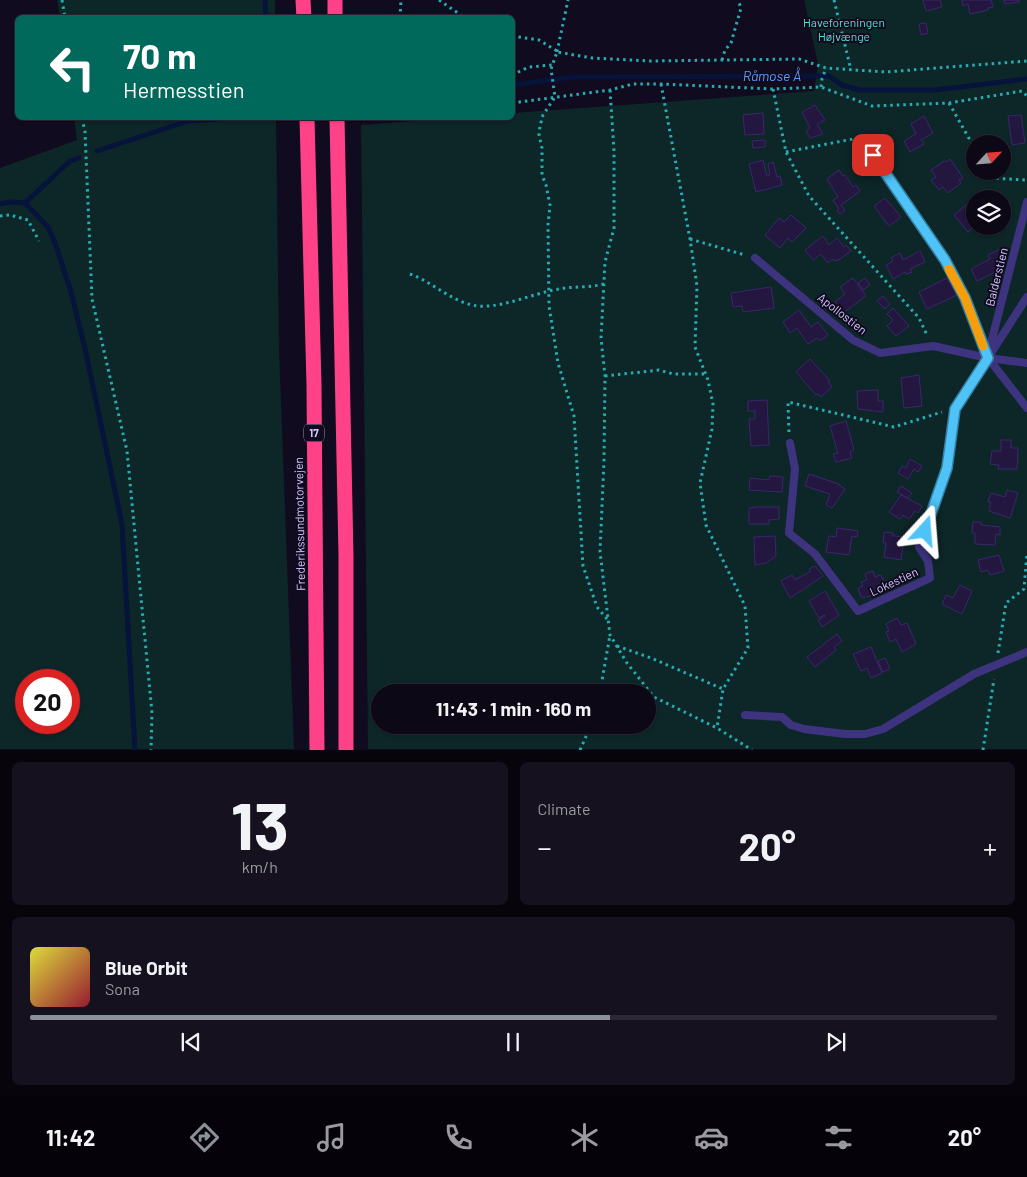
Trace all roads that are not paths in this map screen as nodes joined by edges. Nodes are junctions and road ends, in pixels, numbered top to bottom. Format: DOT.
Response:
graph roads {
  1 [pos="303,0"];
  2 [pos="335,0"];
  3 [pos="304,15"];
  4 [pos="335,15"];
  5 [pos="307,120"];
  6 [pos="338,120"];
  7 [pos="873,155"];
  8 [pos="1027,202"];
  9 [pos="755,258"];
  10 [pos="1027,297"];
  11 [pos="988,358"];
  12 [pos="1027,362"];
  13 [pos="1027,408"];
  14 [pos="790,443"];
  15 [pos="1027,652"];
  16 [pos="745,715"];
  17 [pos="317,750"];
  18 [pos="346,750"];
  1 -- 3 [label="highway"];
  2 -- 4 [label="highway"];
  5 -- 17 [label="highway, Frederikssundmotorvejen / 17"];
  6 -- 18 [label="highway"];
  7 -- 11 [label="lane"];
  8 -- 11 [label="lane, Balderstien"];
  9 -- 11 [label="lane, Apollostien"];
  10 -- 11 [label="lane, Lokestien"];
  11 -- 12 [label="lane, Apollostien"];
  11 -- 13 [label="lane"];
  11 -- 14 [label="lane, Lokestien"];
  15 -- 16 [label="lane"];
}
